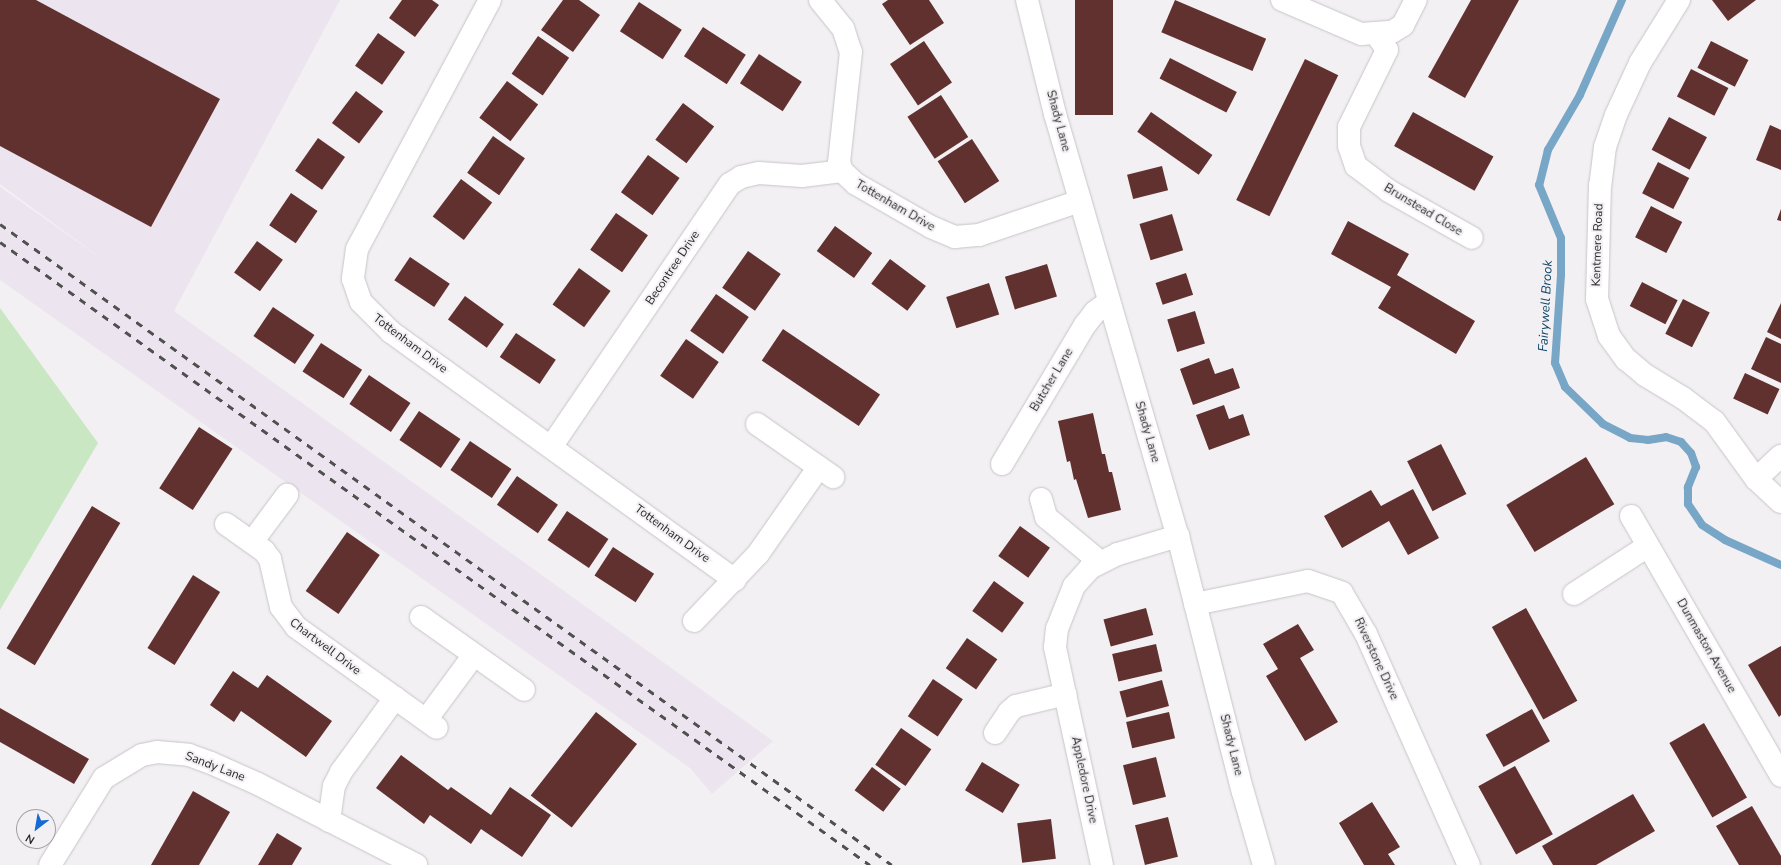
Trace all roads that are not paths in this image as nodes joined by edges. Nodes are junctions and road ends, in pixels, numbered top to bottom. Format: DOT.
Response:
graph roads {
  1 [pos="490,0"];
  2 [pos="820,0"];
  3 [pos="1027,0"];
  4 [pos="1282,0"];
  5 [pos="1416,0"];
  6 [pos="1679,0"];
  7 [pos="1376,34"];
  8 [pos="842,171"];
  9 [pos="1080,201"];
  10 [pos="1472,238"];
  11 [pos="1109,302"];
  12 [pos="758,424"];
  13 [pos="551,447"];
  14 [pos="1781,456"];
  15 [pos="1002,464"];
  16 [pos="1756,479"];
  17 [pos="1041,498"];
  18 [pos="1781,502"];
  19 [pos="281,503"];
  20 [pos="1631,516"];
  21 [pos="226,524"];
  22 [pos="1178,536"];
  23 [pos="252,542"];
  24 [pos="1648,546"];
  25 [pos="1100,562"];
  26 [pos="735,580"];
  27 [pos="1574,594"];
  28 [pos="1196,604"];
  29 [pos="420,617"];
  30 [pos="694,621"];
  31 [pos="474,655"];
  32 [pos="524,690"];
  33 [pos="1066,694"];
  34 [pos="395,698"];
  35 [pos="994,733"];
  36 [pos="1779,768"];
  37 [pos="329,821"];
  38 [pos="50,865"];
  39 [pos="416,865"];
  40 [pos="1102,865"];
  41 [pos="1264,865"];
  42 [pos="1468,865"];
  1 -- 13 [label="street, Tottenham Drive"];
  2 -- 8 [label="street"];
  3 -- 9 [label="street, Shady Lane"];
  4 -- 7 [label="street"];
  5 -- 7 [label="street"];
  6 -- 16 [label="street, Kentmere Road"];
  7 -- 10 [label="street, Brunstead Close"];
  8 -- 9 [label="street, Tottenham Drive"];
  8 -- 13 [label="street, Becontree Drive"];
  9 -- 11 [label="street, Shady Lane"];
  11 -- 15 [label="street, Butcher Lane"];
  11 -- 22 [label="street, Shady Lane"];
  12 -- 26 [label="street"];
  13 -- 26 [label="street, Tottenham Drive"];
  14 -- 16 [label="street"];
  16 -- 18 [label="street, Kentmere Road"];
  17 -- 25 [label="street"];
  19 -- 23 [label="street"];
  20 -- 24 [label="street, Dunmaston Avenue"];
  21 -- 23 [label="street, Chartwell Drive"];
  22 -- 25 [label="street, Appledore Drive"];
  22 -- 28 [label="street, Shady Lane"];
  23 -- 34 [label="street, Chartwell Drive"];
  24 -- 27 [label="street"];
  24 -- 36 [label="street, Dunmaston Avenue"];
  25 -- 33 [label="street, Appledore Drive"];
  26 -- 30 [label="street"];
  28 -- 41 [label="street, Shady Lane"];
  28 -- 42 [label="street, Riverstone Drive"];
  29 -- 31 [label="street"];
  31 -- 32 [label="street"];
  31 -- 34 [label="street, Chartwell Drive"];
  33 -- 35 [label="street"];
  33 -- 40 [label="street, Appledore Drive"];
  34 -- 37 [label="street"];
  37 -- 38 [label="street, Sandy Lane"];
  37 -- 39 [label="street, Sandy Lane"];
}
